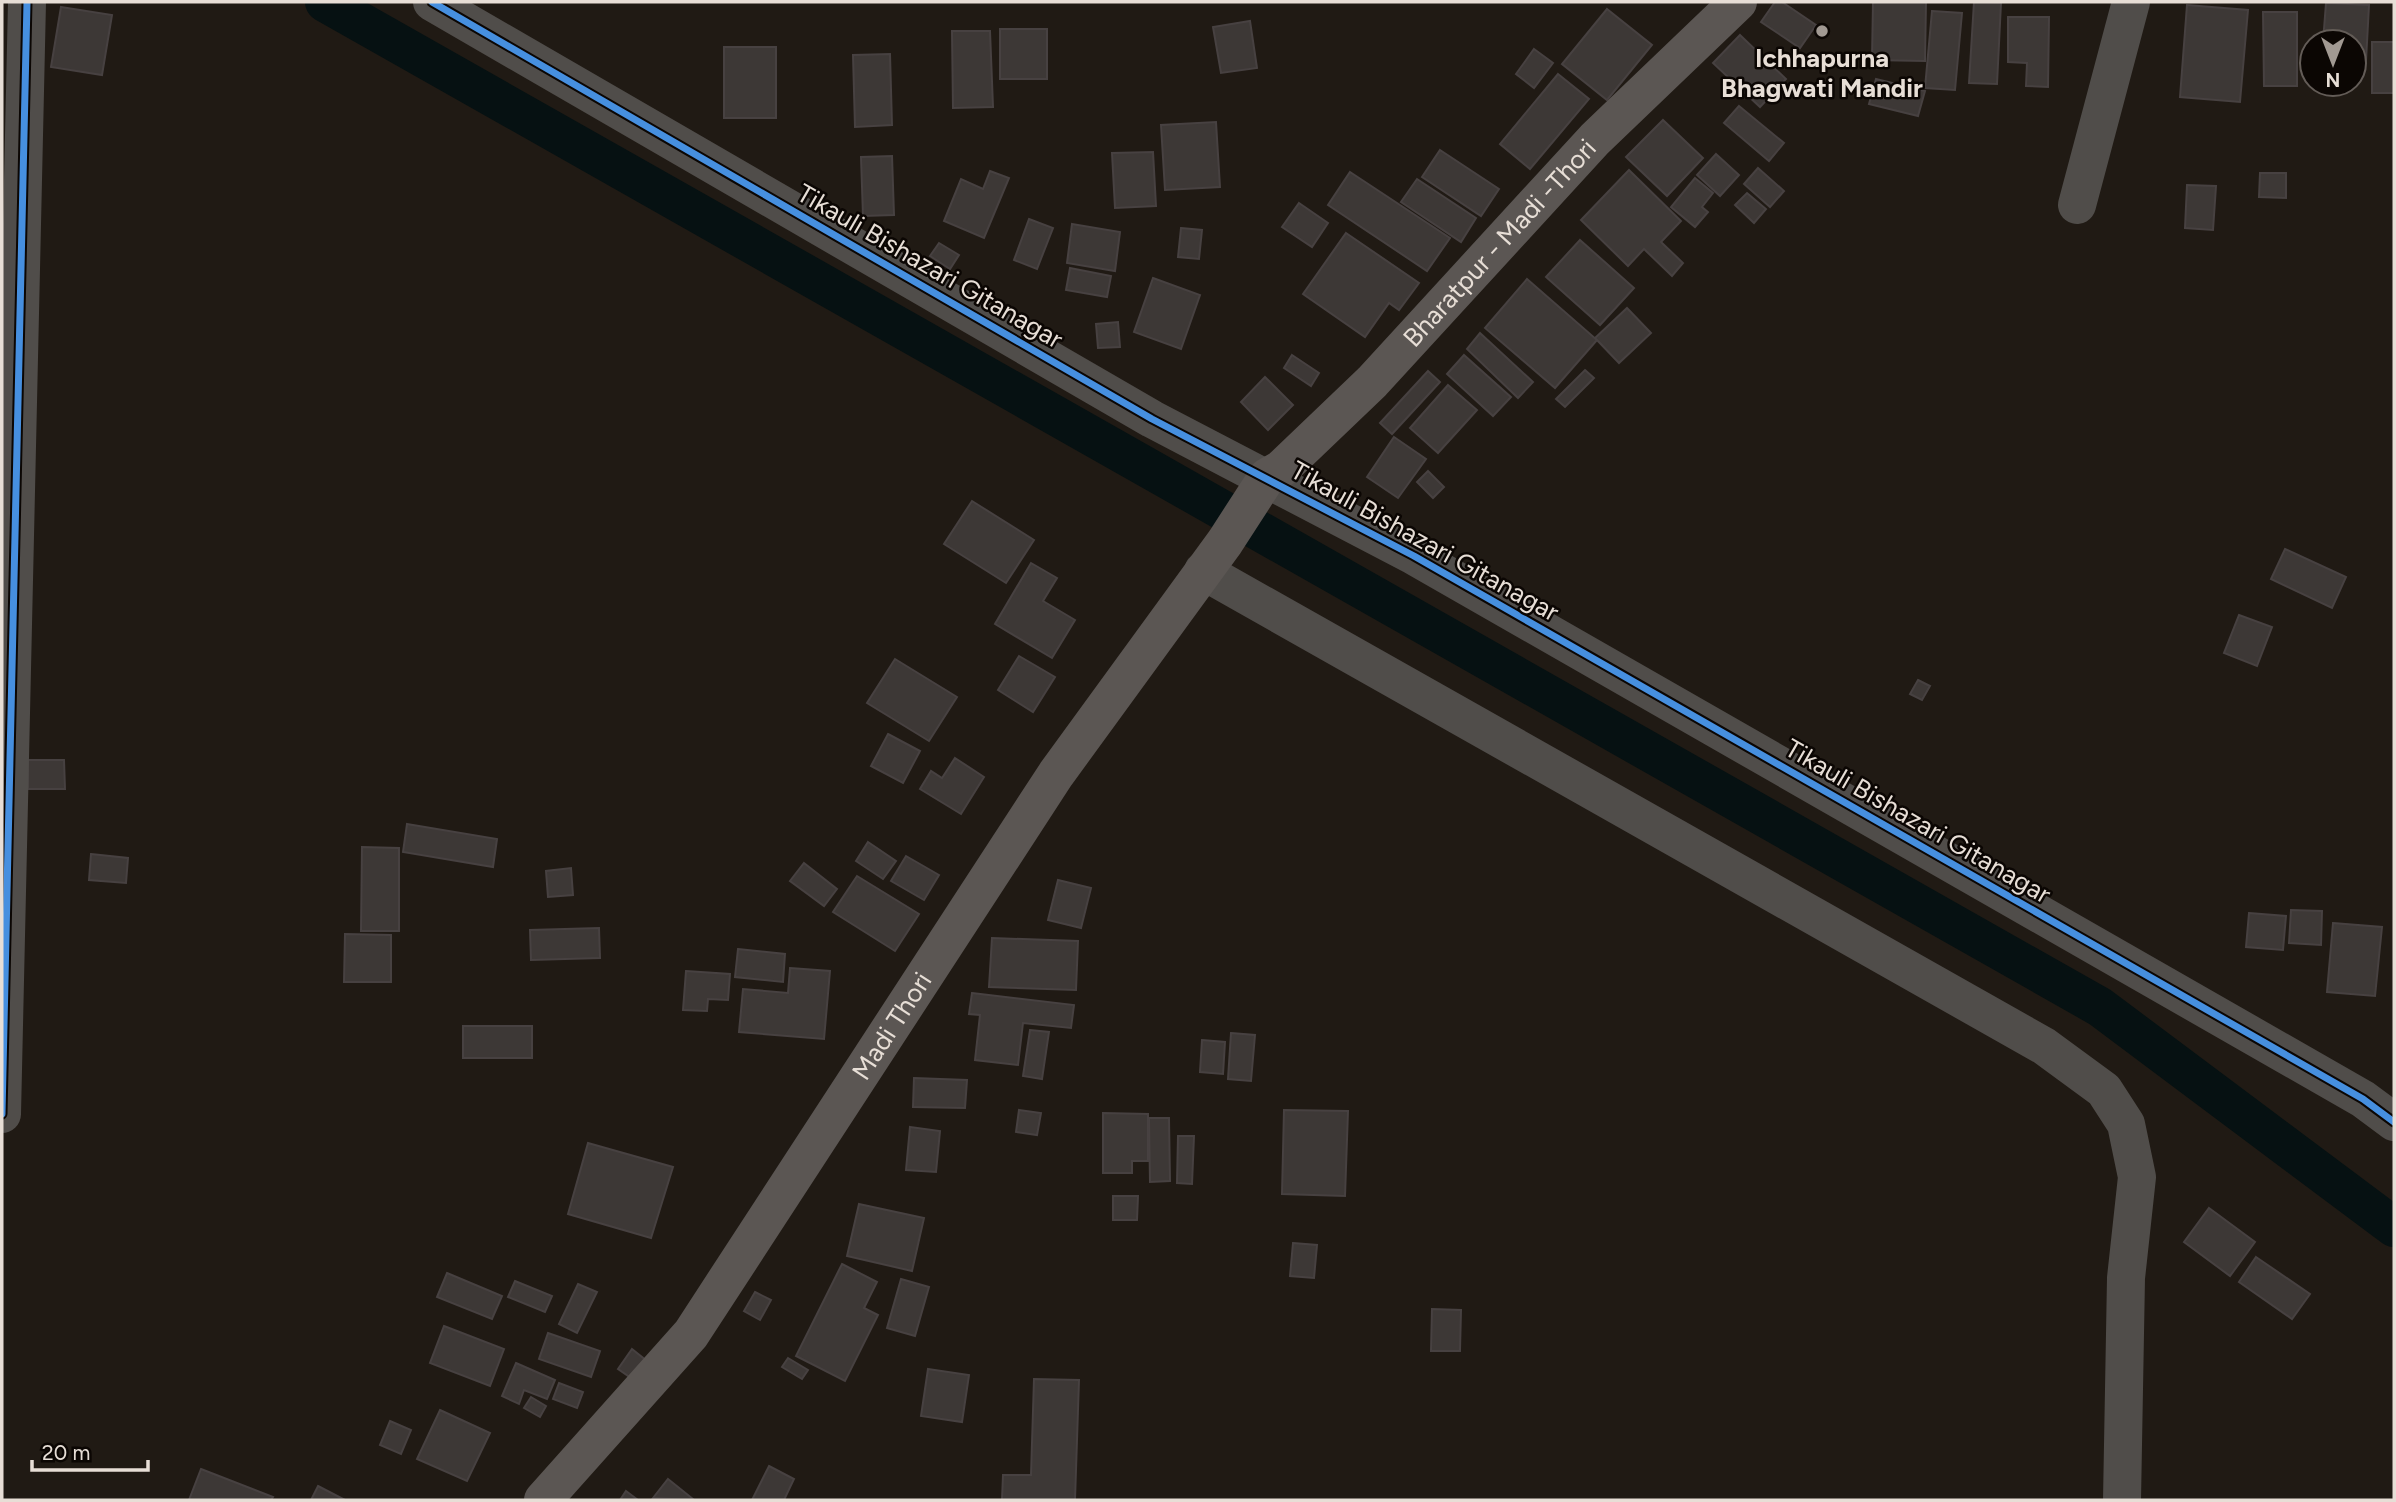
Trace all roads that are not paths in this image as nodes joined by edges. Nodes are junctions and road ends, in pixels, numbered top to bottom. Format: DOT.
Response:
graph roads {
  1 [pos="27,2"];
  2 [pos="432,2"];
  3 [pos="1738,2"];
  4 [pos="2131,2"];
  5 [pos="2077,205"];
  6 [pos="1265,480"];
  7 [pos="1214,556"];
  8 [pos="2,1114"];
  9 [pos="2394,1122"];
  10 [pos="543,1500"];
  11 [pos="2122,1500"];
  1 -- 8 [label="street"];
  2 -- 6 [label="street, Tikauli Bishazari Gitanagar"];
  3 -- 6 [label="main road, Bharatpur - Madi -Thori"];
  4 -- 5 [label="street"];
  6 -- 7 [label="main road, Bharatpur - Madi -Thori"];
  6 -- 9 [label="street, Tikauli Bishazari Gitanagar"];
  7 -- 10 [label="main road, Madi Thori"];
  7 -- 11 [label="street"];
}
